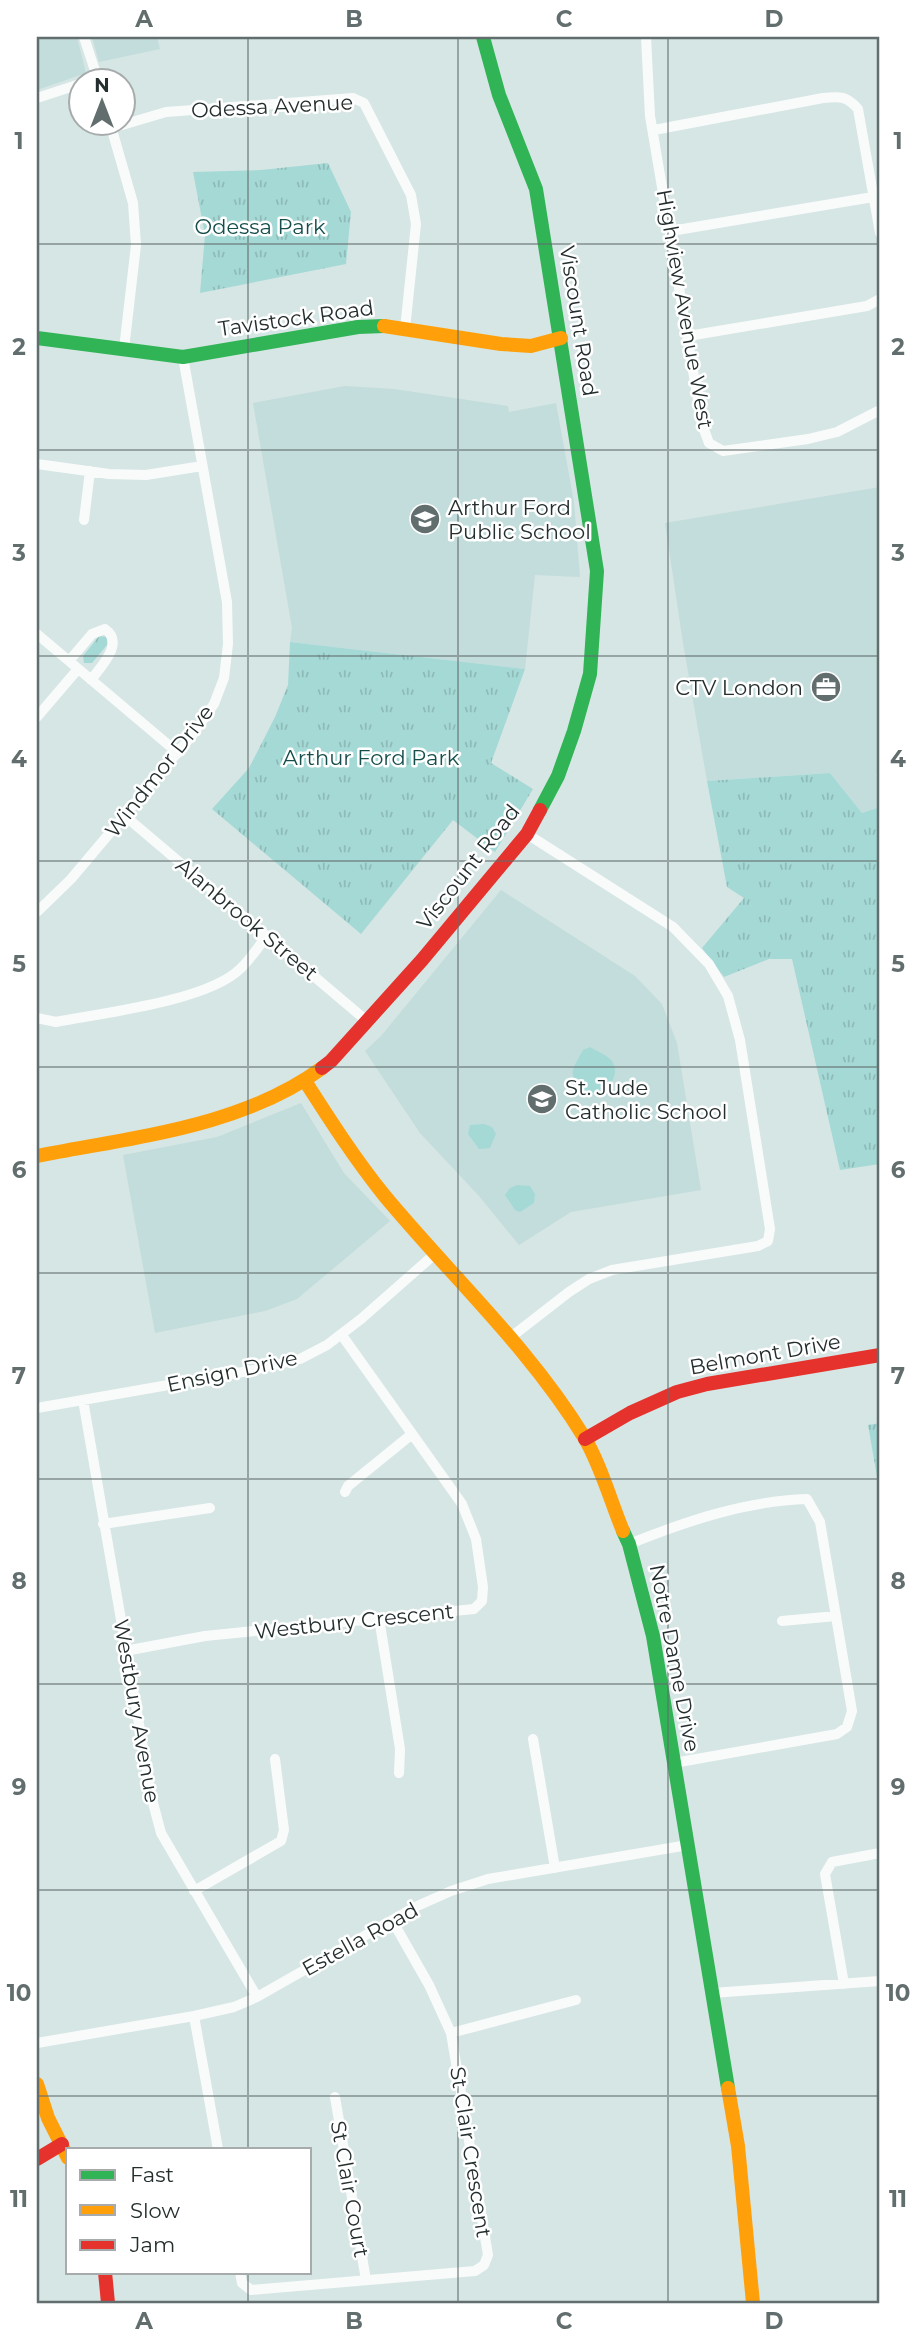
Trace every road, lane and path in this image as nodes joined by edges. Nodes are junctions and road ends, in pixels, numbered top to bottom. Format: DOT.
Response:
graph roads {
  1 [pos="84,37"];
  2 [pos="483,37"];
  3 [pos="646,37"];
  4 [pos="92,66"];
  5 [pos="66,89"];
  6 [pos="37,98"];
  7 [pos="136,119"];
  8 [pos="654,130"];
  9 [pos="114,136"];
  10 [pos="873,197"];
  11 [pos="671,231"];
  12 [pos="880,233"];
  13 [pos="880,299"];
  14 [pos="405,329"];
  15 [pos="688,336"];
  16 [pos="37,338"];
  17 [pos="561,338"];
  18 [pos="124,349"];
  19 [pos="183,357"];
  20 [pos="880,410"];
  21 [pos="37,464"];
  22 [pos="202,466"];
  23 [pos="90,471"];
  24 [pos="84,520"];
  25 [pos="37,634"];
  26 [pos="69,661"];
  27 [pos="78,668"];
  28 [pos="91,680"];
  29 [pos="37,717"];
  30 [pos="178,752"];
  31 [pos="125,816"];
  32 [pos="527,834"];
  33 [pos="37,912"];
  34 [pos="267,936"];
  35 [pos="37,1018"];
  36 [pos="369,1022"];
  37 [pos="305,1081"];
  38 [pos="37,1156"];
  39 [pos="436,1253"];
  40 [pos="341,1334"];
  41 [pos="511,1337"];
  42 [pos="880,1355"];
  43 [pos="83,1400"];
  44 [pos="37,1408"];
  45 [pos="412,1434"];
  46 [pos="585,1440"];
  47 [pos="345,1493"];
  48 [pos="209,1508"];
  49 [pos="103,1524"];
  50 [pos="629,1544"];
  51 [pos="836,1616"];
  52 [pos="379,1618"];
  53 [pos="782,1621"];
  54 [pos="125,1651"];
  55 [pos="533,1739"];
  56 [pos="275,1759"];
  57 [pos="674,1763"];
  58 [pos="399,1773"];
  59 [pos="688,1845"];
  60 [pos="880,1853"];
  61 [pos="555,1868"];
  62 [pos="194,1891"];
  63 [pos="392,1920"];
  64 [pos="880,1981"];
  65 [pos="844,1984"];
  66 [pos="712,1993"];
  67 [pos="257,1997"];
  68 [pos="576,2000"];
  69 [pos="194,2016"];
  70 [pos="451,2033"];
  71 [pos="37,2043"];
  72 [pos="37,2084"];
  73 [pos="335,2097"];
  74 [pos="218,2148"];
  75 [pos="65,2151"];
  76 [pos="37,2159"];
  77 [pos="105,2274"];
  78 [pos="240,2274"];
  79 [pos="366,2280"];
  80 [pos="108,2303"];
  81 [pos="753,2303"];
  1 -- 4 [label="street"];
  2 -- 17 [label="street, Viscount Road"];
  3 -- 8 [label="street, Highview Avenue West"];
  5 -- 6 [label="street"];
  7 -- 14 [label="street, Odessa Avenue"];
  8 -- 10 [label="street"];
  8 -- 11 [label="street, Highview Avenue West"];
  9 -- 18 [label="street"];
  10 -- 11 [label="street"];
  10 -- 12 [label="street"];
  11 -- 15 [label="street, Highview Avenue West"];
  13 -- 15 [label="street"];
  14 -- 17 [label="street, Tavistock Road"];
  14 -- 19 [label="street, Tavistock Road"];
  15 -- 20 [label="street, Highview Avenue West"];
  16 -- 18 [label="street, Tavistock Road"];
  17 -- 32 [label="street, Viscount Road"];
  18 -- 19 [label="street, Tavistock Road"];
  19 -- 22 [label="street, Windmor Drive"];
  21 -- 23 [label="street"];
  22 -- 23 [label="street"];
  22 -- 30 [label="street, Windmor Drive"];
  23 -- 24 [label="street"];
  25 -- 26 [label="street"];
  26 -- 27 [label="street"];
  26 -- 28 [label="street"];
  27 -- 28 [label="street"];
  27 -- 29 [label="street"];
  28 -- 30 [label="street"];
  30 -- 31 [label="street, Windmor Drive"];
  31 -- 33 [label="street, Windmor Drive"];
  31 -- 34 [label="street, Alanbrook Street"];
  32 -- 36 [label="street, Viscount Road"];
  32 -- 41 [label="street"];
  34 -- 35 [label="street"];
  34 -- 36 [label="street, Alanbrook Street"];
  36 -- 37 [label="street, Viscount Road"];
  37 -- 38 [label="street, Viscount Road"];
  37 -- 39 [label="street, Notre Dame Drive"];
  39 -- 40 [label="street, Ensign Drive"];
  39 -- 41 [label="street, Notre Dame Drive"];
  40 -- 43 [label="street, Ensign Drive"];
  40 -- 45 [label="street, Westbury Crescent"];
  41 -- 46 [label="street, Notre Dame Drive"];
  42 -- 46 [label="street, Belmont Drive"];
  43 -- 44 [label="street, Ensign Drive"];
  43 -- 49 [label="street, Westbury Avenue"];
  45 -- 47 [label="street"];
  45 -- 52 [label="street, Westbury Crescent"];
  46 -- 50 [label="street, Notre Dame Drive"];
  48 -- 49 [label="street"];
  49 -- 54 [label="street, Westbury Avenue"];
  50 -- 51 [label="street"];
  50 -- 57 [label="street, Notre Dame Drive"];
  51 -- 53 [label="street"];
  51 -- 57 [label="street"];
  52 -- 54 [label="street, Westbury Crescent"];
  52 -- 58 [label="street"];
  54 -- 62 [label="street, Westbury Avenue"];
  55 -- 61 [label="street"];
  56 -- 62 [label="street"];
  57 -- 59 [label="street, Notre Dame Drive"];
  59 -- 61 [label="street, Estella Road"];
  59 -- 66 [label="street, Notre Dame Drive"];
  60 -- 65 [label="street"];
  61 -- 63 [label="street, Estella Road"];
  62 -- 67 [label="street, Westbury Avenue"];
  63 -- 67 [label="street, Estella Road"];
  63 -- 70 [label="street, St Clair Crescent"];
  64 -- 65 [label="street"];
  65 -- 66 [label="street"];
  66 -- 81 [label="street, Notre Dame Drive"];
  67 -- 69 [label="street, Estella Road"];
  68 -- 70 [label="street"];
  69 -- 71 [label="street, Estella Road"];
  69 -- 74 [label="street"];
  70 -- 79 [label="street, St Clair Crescent"];
  72 -- 75 [label="street"];
  73 -- 79 [label="street, St Clair Court"];
  75 -- 76 [label="street"];
  77 -- 80 [label="street"];
  78 -- 79 [label="street, St Clair Crescent"];
}
